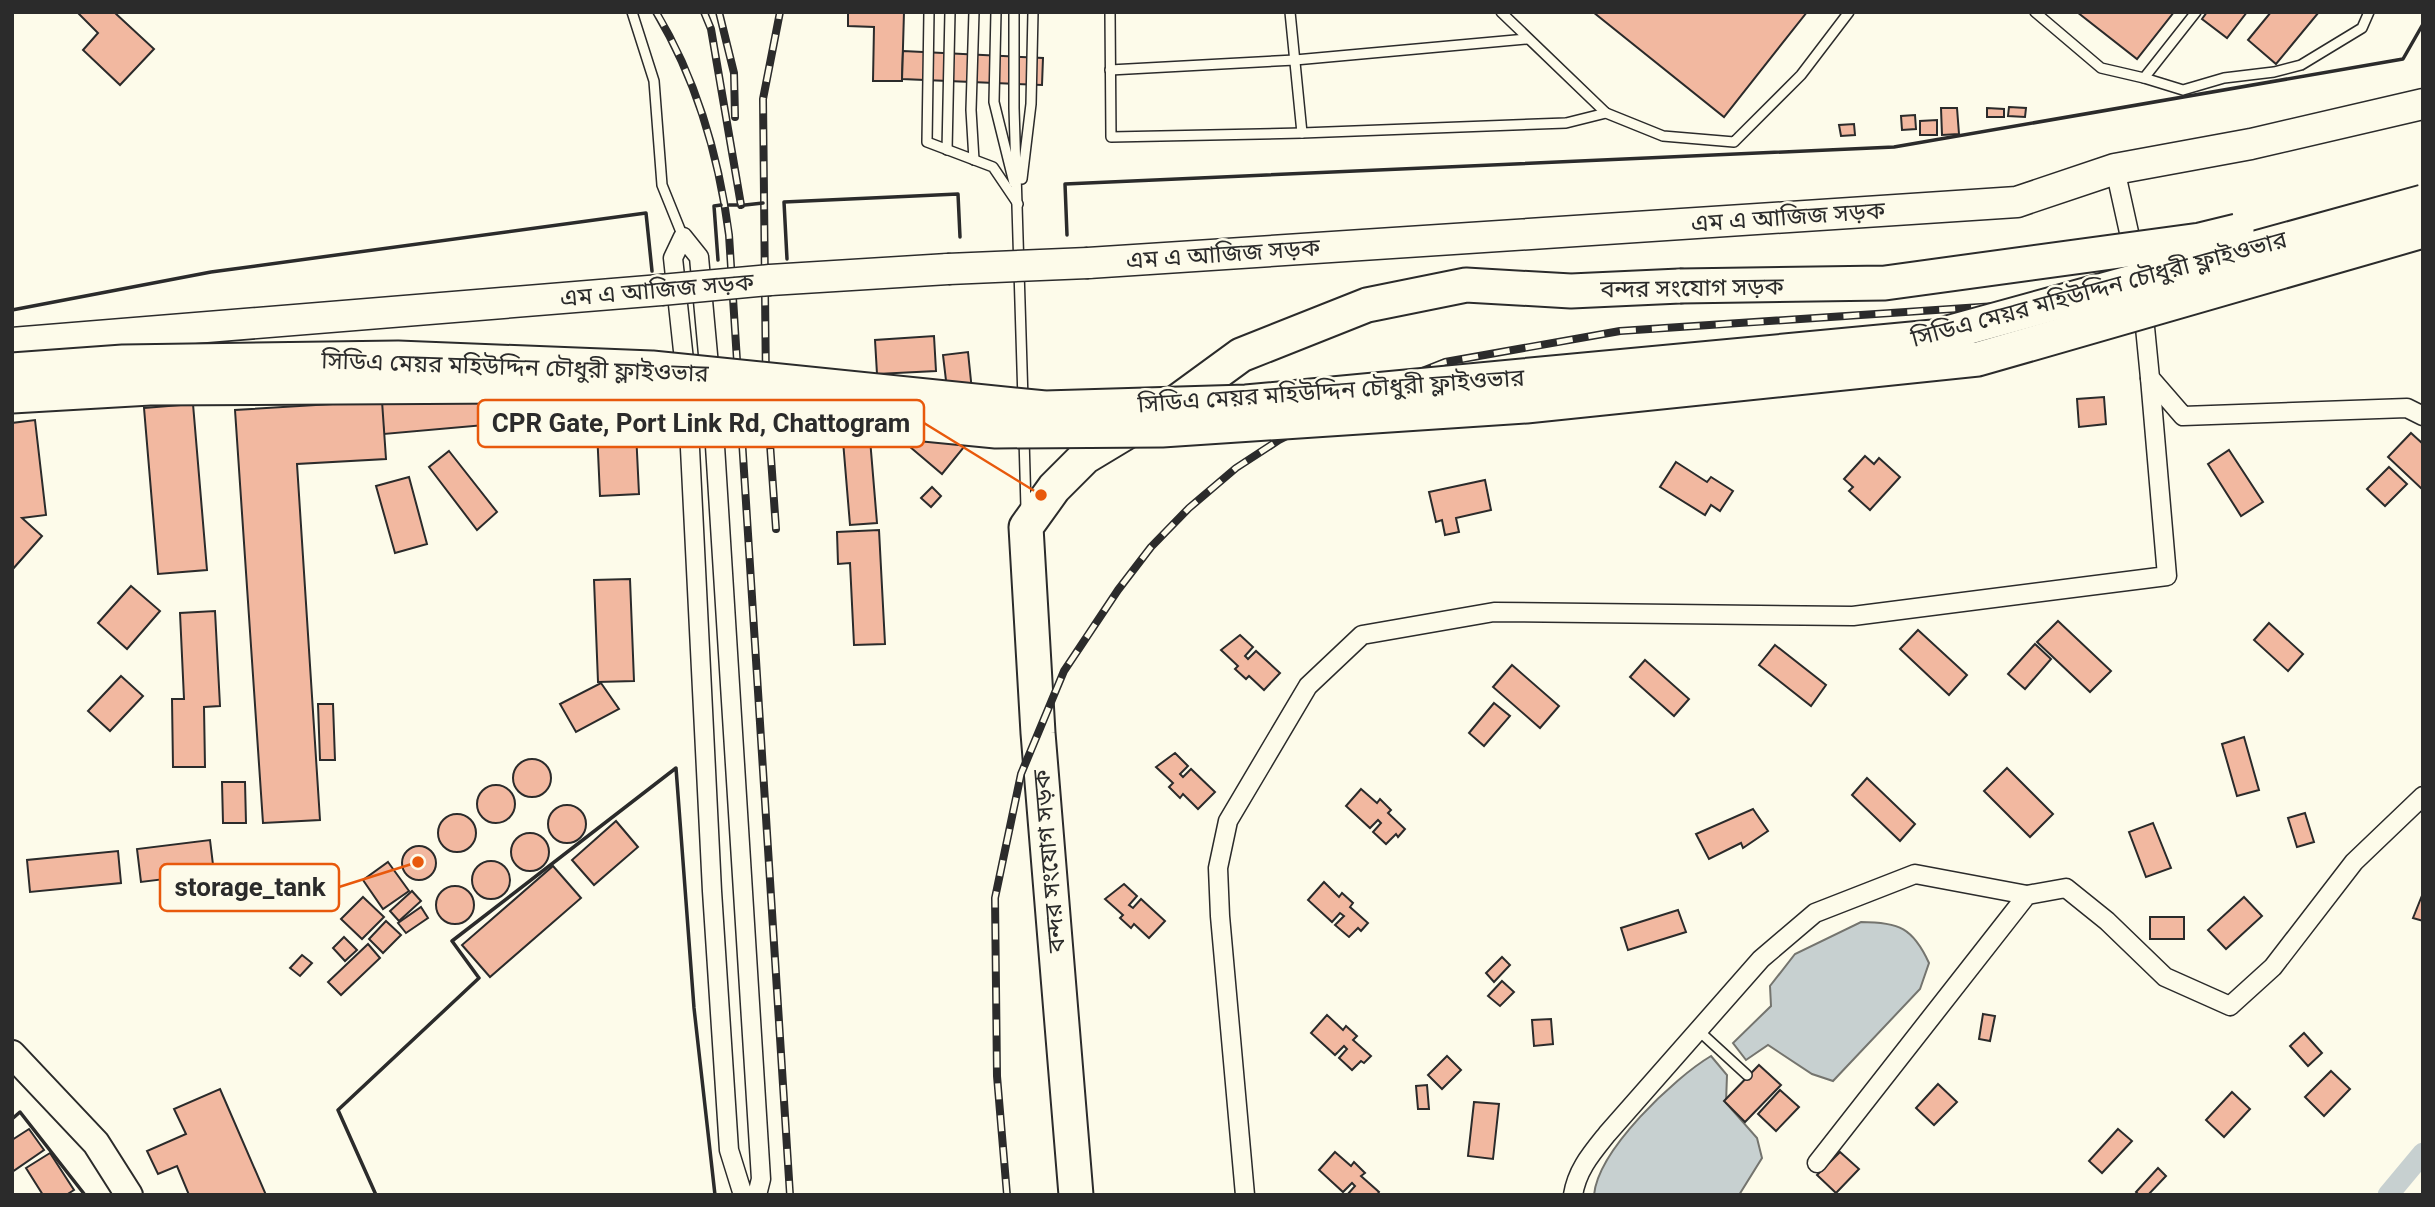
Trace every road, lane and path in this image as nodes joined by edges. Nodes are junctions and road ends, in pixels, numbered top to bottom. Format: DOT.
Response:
graph roads {
  1 [pos="632,12"];
  2 [pos="929,12"];
  3 [pos="950,12"];
  4 [pos="974,12"];
  5 [pos="996,12"];
  6 [pos="1014,12"];
  7 [pos="1033,12"];
  8 [pos="1110,12"];
  9 [pos="1290,12"];
  10 [pos="1501,12"];
  11 [pos="1849,12"];
  12 [pos="2035,12"];
  13 [pos="2196,12"];
  14 [pos="2369,12"];
  15 [pos="1527,39"];
  16 [pos="1295,60"];
  17 [pos="1110,70"];
  18 [pos="2144,78"];
  19 [pos="2423,104"];
  20 [pos="1606,113"];
  21 [pos="1302,133"];
  22 [pos="947,150"];
  23 [pos="974,160"];
  24 [pos="2115,169"];
  25 [pos="2423,181"];
  26 [pos="2423,202"];
  27 [pos="1019,205"];
  28 [pos="2423,231"];
  29 [pos="683,237"];
  30 [pos="12,343"];
  31 [pos="12,370"];
  32 [pos="2150,378"];
  33 [pos="12,396"];
  34 [pos="2423,416"];
  35 [pos="1026,527"];
  36 [pos="2423,796"];
  37 [pos="2027,895"];
  38 [pos="1699,1031"];
  39 [pos="12,1054"];
  40 [pos="1746,1074"];
  41 [pos="1817,1163"];
  42 [pos="129,1195"];
  43 [pos="743,1195"];
  44 [pos="757,1195"];
  45 [pos="1076,1195"];
  46 [pos="1245,1195"];
  47 [pos="1573,1195"];
  1 -- 29 [label="lane"];
  2 -- 22 [label="lane"];
  3 -- 22 [label="lane"];
  4 -- 23 [label="lane"];
  5 -- 27 [label="lane"];
  6 -- 27 [label="lane"];
  7 -- 27 [label="lane"];
  8 -- 17 [label="lane"];
  9 -- 16 [label="lane"];
  10 -- 15 [label="lane"];
  11 -- 20 [label="lane"];
  12 -- 18 [label="lane"];
  13 -- 18 [label="lane"];
  14 -- 18 [label="lane"];
  15 -- 16 [label="lane"];
  15 -- 20 [label="lane"];
  16 -- 17 [label="lane"];
  16 -- 21 [label="lane"];
  17 -- 21 [label="lane"];
  19 -- 24 [label="main road, এম এ আজিজ সড়ক"];
  20 -- 21 [label="lane"];
  22 -- 23 [label="lane"];
  23 -- 27 [label="lane"];
  24 -- 30 [label="main road, এম এ আজিজ সড়ক, bridge"];
  24 -- 32 [label="street"];
  25 -- 35 [label="highway, বন্দর সংযোগ সড়ক, bridge"];
  26 -- 31 [label="highway, সিডিএ মেয়র মহিউদ্দিন চৌধুরী ফ্লাইওভার, bridge"];
  27 -- 35 [label="lane, বন্দর সংযোগ সড়ক"];
  28 -- 33 [label="highway, bridge"];
  29 -- 43 [label="street"];
  29 -- 44 [label="street"];
  32 -- 34 [label="street"];
  32 -- 46 [label="street"];
  35 -- 45 [label="highway, বন্দর সংযোগ সড়ক"];
  36 -- 37 [label="street"];
  37 -- 38 [label="street"];
  37 -- 41 [label="street"];
  38 -- 40 [label="lane"];
  38 -- 47 [label="street"];
  39 -- 42 [label="street"];
}
